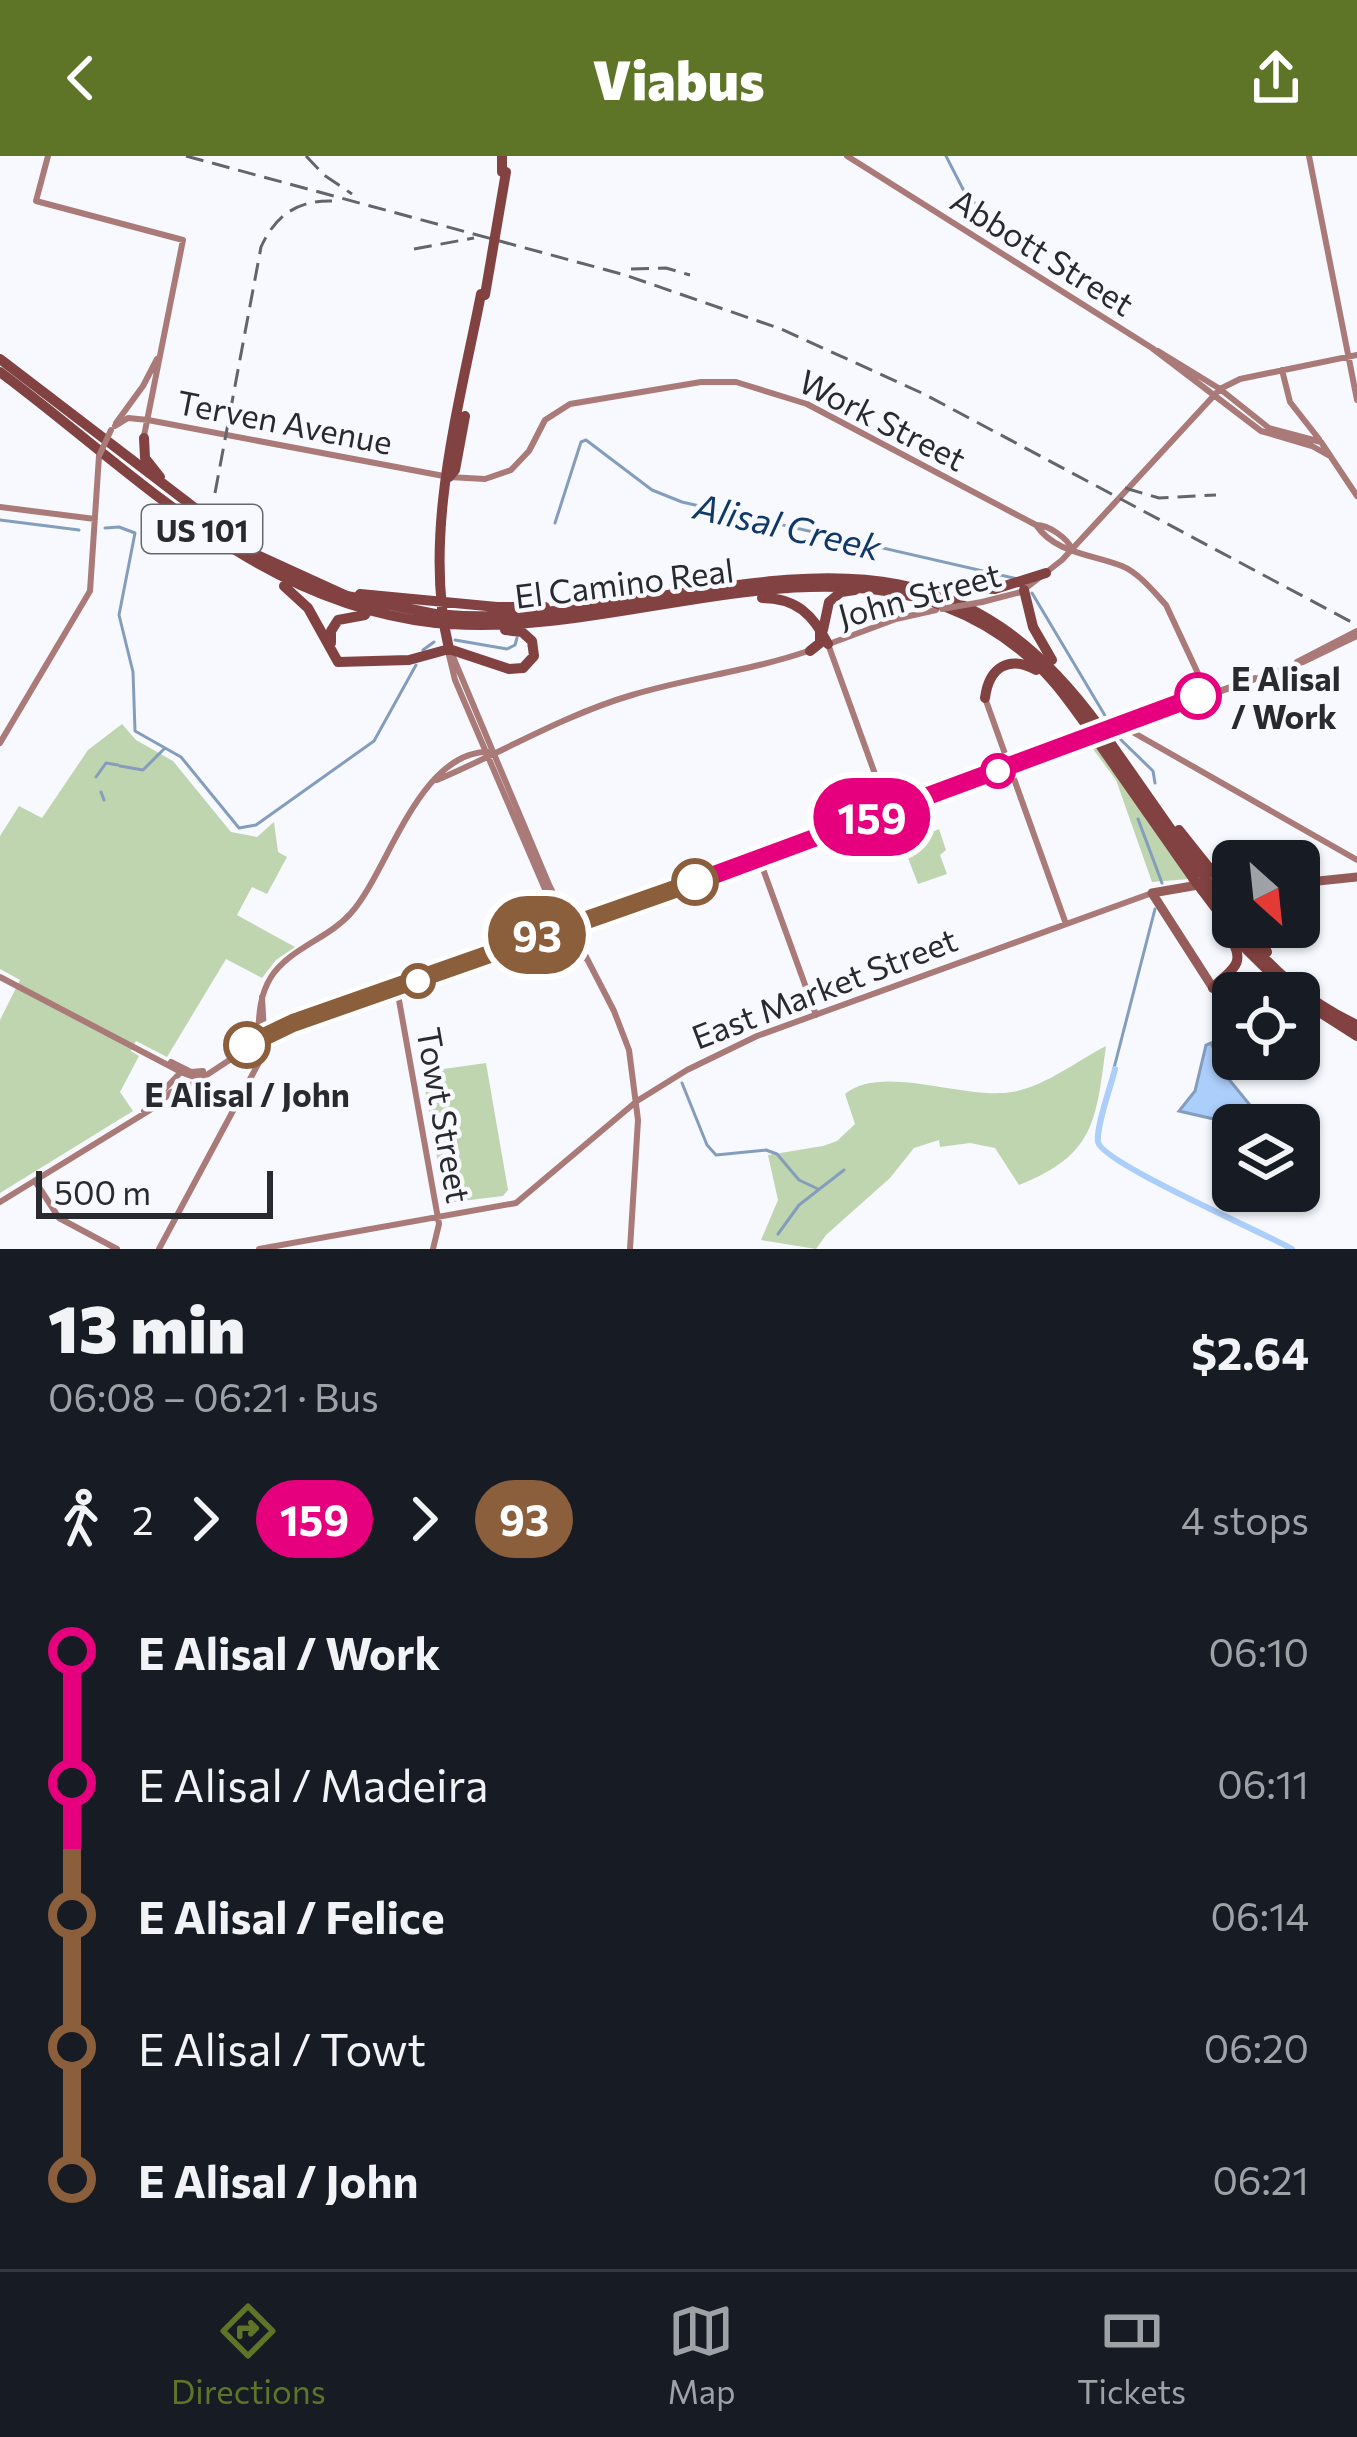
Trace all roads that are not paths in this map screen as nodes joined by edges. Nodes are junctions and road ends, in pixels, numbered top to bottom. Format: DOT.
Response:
graph roads {
  1 [pos="49,156"];
  2 [pos="505,156"];
  3 [pos="1309,156"];
  4 [pos="852,157"];
  5 [pos="161,350"];
  6 [pos="1353,356"];
  7 [pos="0,358"];
  8 [pos="1282,370"];
  9 [pos="0,371"];
  10 [pos="1217,390"];
  11 [pos="1357,400"];
  12 [pos="1248,416"];
  13 [pos="134,418"];
  14 [pos="148,420"];
  15 [pos="85,424"];
  16 [pos="113,428"];
  17 [pos="145,435"];
  18 [pos="1321,442"];
  19 [pos="1328,455"];
  20 [pos="449,476"];
  21 [pos="1357,496"];
  22 [pos="0,507"];
  23 [pos="204,518"];
  24 [pos="95,519"];
  25 [pos="1072,549"];
  26 [pos="250,562"];
  27 [pos="1046,574"];
  28 [pos="916,585"];
  29 [pos="885,590"];
  30 [pos="1024,590"];
  31 [pos="718,598"];
  32 [pos="442,618"];
  33 [pos="404,620"];
  34 [pos="472,626"];
  35 [pos="819,628"];
  36 [pos="1357,634"];
  37 [pos="827,644"];
  38 [pos="448,649"];
  39 [pos="810,650"];
  40 [pos="424,656"];
  41 [pos="344,662"];
  42 [pos="1067,691"];
  43 [pos="1208,695"];
  44 [pos="985,698"];
  45 [pos="1139,720"];
  46 [pos="1122,726"];
  47 [pos="1098,734"];
  48 [pos="1136,736"];
  49 [pos="0,743"];
  50 [pos="489,753"];
  51 [pos="1011,766"];
  52 [pos="888,811"];
  53 [pos="759,858"];
  54 [pos="1357,860"];
  55 [pos="1357,878"];
  56 [pos="1320,881"];
  57 [pos="1211,886"];
  58 [pos="1172,887"];
  59 [pos="1152,893"];
  60 [pos="1166,916"];
  61 [pos="1066,924"];
  62 [pos="566,928"];
  63 [pos="1256,948"];
  64 [pos="1231,972"];
  65 [pos="1271,972"];
  66 [pos="1275,972"];
  67 [pos="0,977"];
  68 [pos="1212,986"];
  69 [pos="397,988"];
  70 [pos="1320,1006"];
  71 [pos="1320,1012"];
  72 [pos="816,1015"];
  73 [pos="1357,1025"];
  74 [pos="298,1026"];
  75 [pos="1357,1036"];
  76 [pos="263,1038"];
  77 [pos="149,1054"];
  78 [pos="159,1058"];
  79 [pos="230,1059"];
  80 [pos="257,1061"];
  81 [pos="218,1067"];
  82 [pos="206,1074"];
  83 [pos="185,1075"];
  84 [pos="173,1081"];
  85 [pos="183,1089"];
  86 [pos="638,1101"];
  87 [pos="148,1109"];
  88 [pos="35,1180"];
  89 [pos="0,1202"];
  90 [pos="439,1218"];
  91 [pos="161,1247"];
  92 [pos="117,1249"];
  93 [pos="259,1249"];
  94 [pos="434,1249"];
  95 [pos="630,1249"];
  1 -- 5 [label="main road"];
  2 -- 20 [label="highway, bridge"];
  3 -- 6 [label="main road"];
  4 -- 10 [label="main road, Abbott Street"];
  5 -- 14 [label="main road"];
  5 -- 16 [label="main road"];
  6 -- 8 [label="main road"];
  6 -- 11 [label="main road"];
  7 -- 15 [label="highway, El Camino Real / US 101"];
  8 -- 10 [label="main road"];
  8 -- 18 [label="main road"];
  9 -- 26 [label="highway, El Camino Real / US 101"];
  10 -- 12 [label="main road, Abbott Street"];
  10 -- 25 [label="main road, John Street"];
  12 -- 18 [label="main road, Abbott Street"];
  12 -- 19 [label="main road, Abbott Street"];
  13 -- 14 [label="main road, Terven Avenue"];
  13 -- 16 [label="main road, Terven Avenue"];
  13 -- 17 [label="main road"];
  14 -- 17 [label="main road"];
  14 -- 20 [label="main road, Terven Avenue"];
  15 -- 17 [label="highway"];
  15 -- 23 [label="highway, El Camino Real / US 101"];
  16 -- 24 [label="main road, bridge"];
  17 -- 23 [label="highway"];
  18 -- 19 [label="main road"];
  19 -- 21 [label="main road"];
  20 -- 25 [label="main road, Work Street"];
  20 -- 32 [label="highway"];
  22 -- 24 [label="main road"];
  23 -- 32 [label="highway, El Camino Real / US 101"];
  24 -- 49 [label="main road"];
  25 -- 27 [label="main road, John Street"];
  25 -- 43 [label="main road, Work Street"];
  26 -- 33 [label="highway, El Camino Real / US 101"];
  26 -- 41 [label="highway"];
  27 -- 28 [label="highway"];
  27 -- 30 [label="main road, John Street"];
  28 -- 32 [label="highway, El Camino Real / US 101"];
  28 -- 42 [label="highway, El Camino Real / US 101"];
  29 -- 31 [label="highway, El Camino Real / US 101"];
  29 -- 37 [label="highway"];
  29 -- 42 [label="highway, El Camino Real / US 101"];
  30 -- 37 [label="main road, John Street, bridge"];
  30 -- 42 [label="highway"];
  31 -- 34 [label="highway, El Camino Real / US 101"];
  31 -- 35 [label="highway"];
  32 -- 33 [label="highway, El Camino Real / US 101"];
  32 -- 34 [label="highway, El Camino Real / US 101"];
  32 -- 38 [label="highway"];
  32 -- 40 [label="highway"];
  33 -- 41 [label="highway"];
  34 -- 38 [label="highway"];
  35 -- 37 [label="highway"];
  35 -- 39 [label="highway"];
  36 -- 43 [label="main road"];
  37 -- 39 [label="main road, John Street"];
  37 -- 52 [label="main road"];
  38 -- 40 [label="highway"];
  38 -- 50 [label="main road"];
  39 -- 50 [label="main road, John Street"];
  40 -- 41 [label="highway"];
  42 -- 44 [label="highway"];
  42 -- 47 [label="highway, El Camino Real / US 101"];
  43 -- 45 [label="main road"];
  44 -- 51 [label="main road"];
  45 -- 46 [label="main road"];
  45 -- 48 [label="main road"];
  46 -- 48 [label="main road"];
  46 -- 51 [label="main road"];
  47 -- 57 [label="highway, El Camino Real / US 101"];
  47 -- 57 [label="highway, El Camino Real / US 101"];
  48 -- 54 [label="main road"];
  50 -- 62 [label="main road"];
  50 -- 76 [label="main road, John Street"];
  51 -- 52 [label="main road"];
  51 -- 61 [label="main road"];
  52 -- 53 [label="main road"];
  53 -- 62 [label="main road"];
  53 -- 72 [label="main road"];
  55 -- 56 [label="main road"];
  57 -- 58 [label="main road, East Market Street"];
  57 -- 64 [label="highway"];
  57 -- 65 [label="highway, El Camino Real / US 101"];
  58 -- 59 [label="main road, East Market Street"];
  58 -- 60 [label="main road"];
  59 -- 60 [label="main road"];
  59 -- 61 [label="main road, East Market Street"];
  60 -- 68 [label="main road"];
  61 -- 72 [label="main road, East Market Street"];
  62 -- 69 [label="main road"];
  62 -- 86 [label="main road"];
  63 -- 66 [label="highway, El Camino Real / US 101"];
  67 -- 77 [label="main road"];
  69 -- 74 [label="main road"];
  69 -- 90 [label="main road, Towt Street"];
  70 -- 73 [label="highway, El Camino Real / US 101"];
  71 -- 75 [label="highway"];
  72 -- 86 [label="main road, East Market Street"];
  74 -- 76 [label="main road"];
  74 -- 80 [label="main road"];
  76 -- 79 [label="main road"];
  76 -- 80 [label="main road"];
  77 -- 78 [label="main road"];
  77 -- 84 [label="main road"];
  78 -- 81 [label="main road"];
  78 -- 83 [label="main road"];
  79 -- 80 [label="main road"];
  79 -- 81 [label="main road"];
  80 -- 91 [label="main road"];
  81 -- 82 [label="main road"];
  82 -- 83 [label="main road"];
  82 -- 85 [label="main road"];
  83 -- 84 [label="main road"];
  83 -- 85 [label="main road"];
  84 -- 85 [label="main road"];
  84 -- 87 [label="main road"];
  85 -- 87 [label="main road"];
  86 -- 90 [label="main road, East Market Street"];
  86 -- 95 [label="main road"];
  87 -- 88 [label="main road"];
  88 -- 89 [label="main road"];
  88 -- 92 [label="main road"];
  90 -- 93 [label="main road, East Market Street"];
  90 -- 94 [label="main road, Towt Street"];
}
